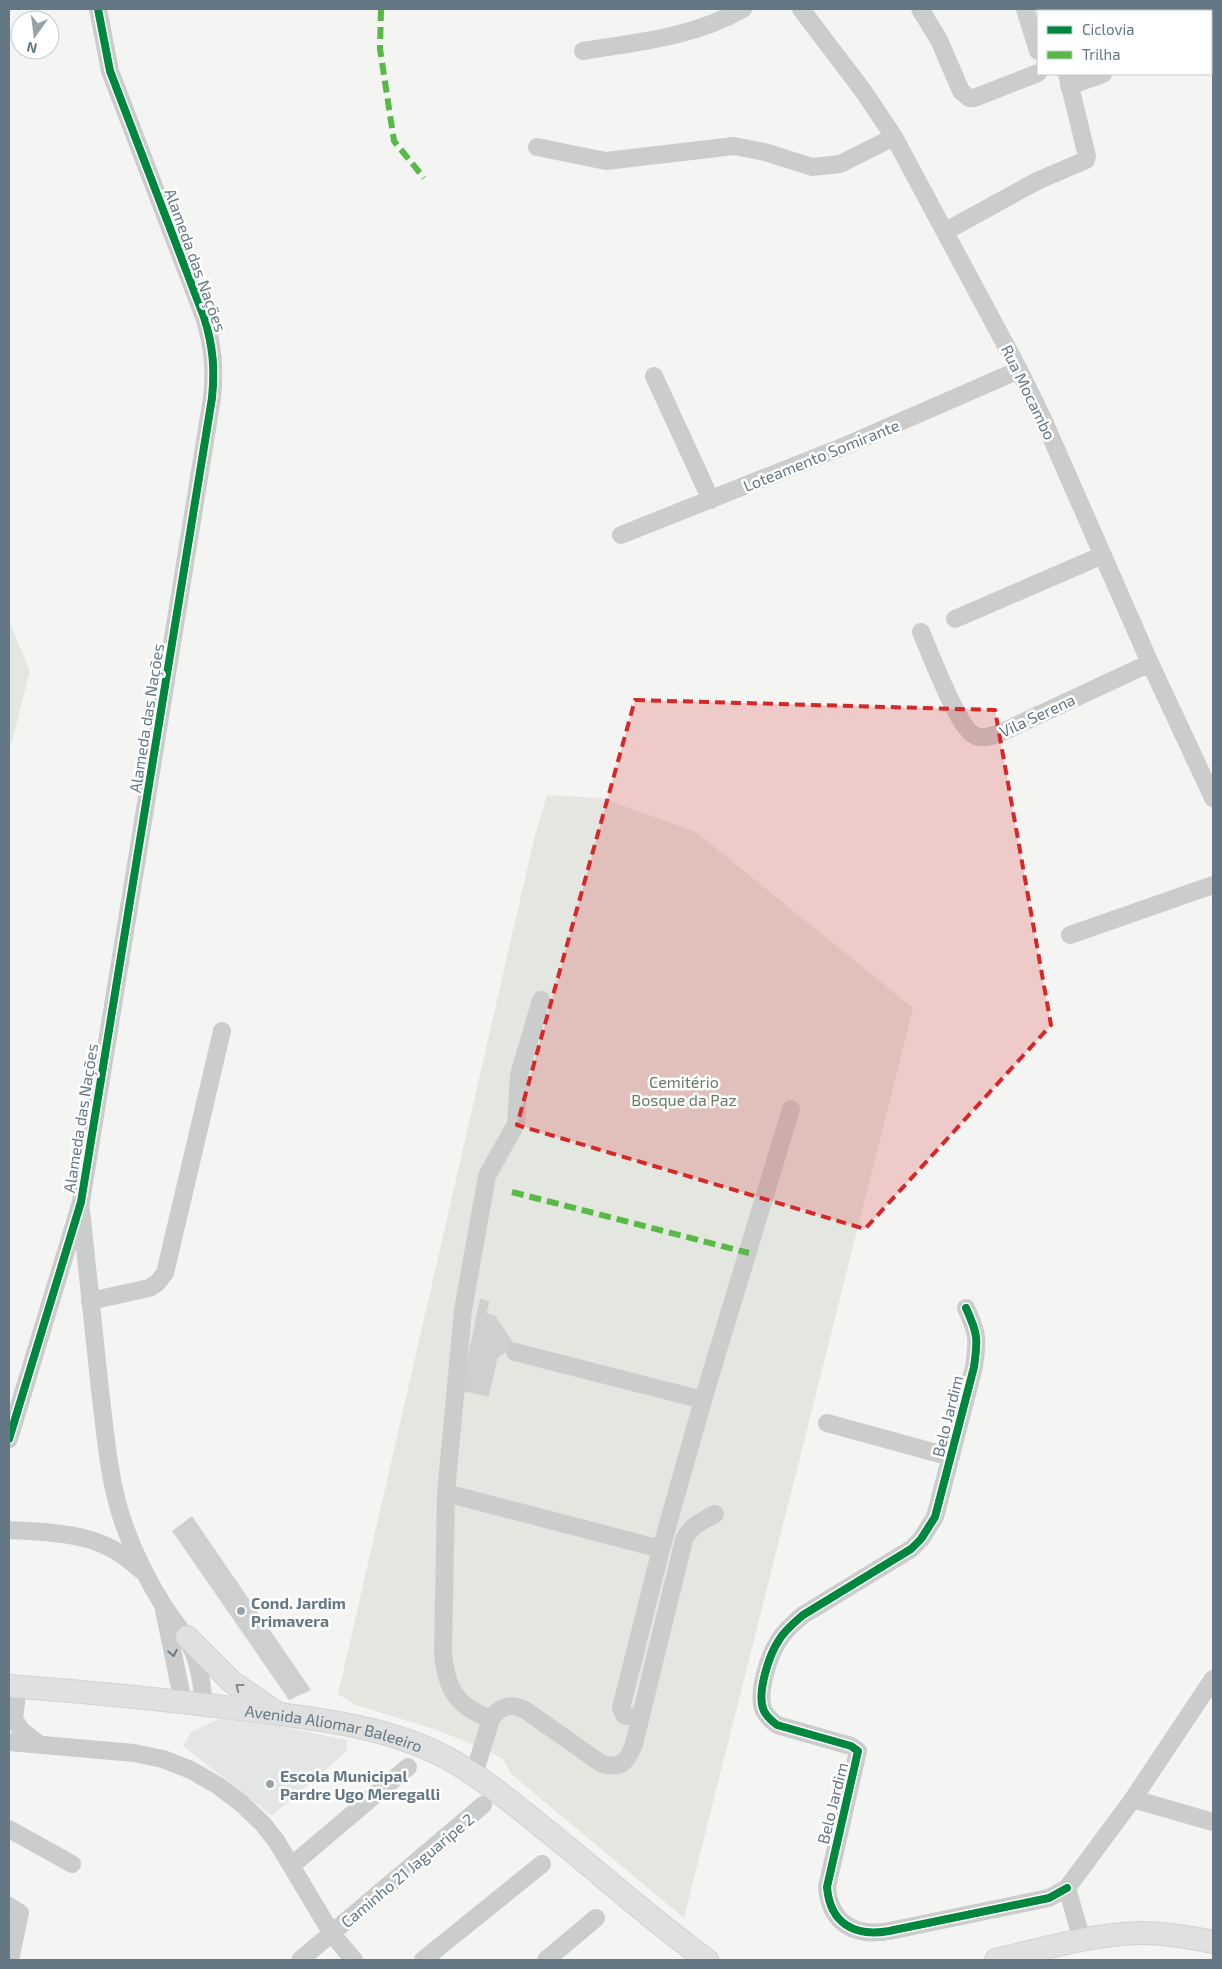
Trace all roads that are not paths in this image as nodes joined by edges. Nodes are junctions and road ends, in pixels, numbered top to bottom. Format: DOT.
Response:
graph roads {
  1 [pos="98,9"];
  2 [pos="743,9"];
  3 [pos="801,9"];
  4 [pos="920,9"];
  5 [pos="1025,9"];
  6 [pos="1037,48"];
  7 [pos="584,51"];
  8 [pos="1037,72"];
  9 [pos="1097,75"];
  10 [pos="1068,80"];
  11 [pos="894,136"];
  12 [pos="537,147"];
  13 [pos="946,230"];
  14 [pos="1019,370"];
  15 [pos="654,376"];
  16 [pos="711,500"];
  17 [pos="621,535"];
  18 [pos="1103,555"];
  19 [pos="954,619"];
  20 [pos="921,632"];
  21 [pos="1150,663"];
  22 [pos="1213,798"];
  23 [pos="1213,885"];
  24 [pos="1070,935"];
  25 [pos="541,1000"];
  26 [pos="222,1031"];
  27 [pos="790,1109"];
  28 [pos="81,1202"];
  29 [pos="90,1302"];
  30 [pos="966,1308"];
  31 [pos="514,1352"];
  32 [pos="704,1400"];
  33 [pos="827,1422"];
  34 [pos="9,1439"];
  35 [pos="951,1457"];
  36 [pos="446,1494"];
  37 [pos="715,1514"];
  38 [pos="9,1530"];
  39 [pos="661,1549"];
  40 [pos="146,1573"];
  41 [pos="163,1605"];
  42 [pos="187,1637"];
  43 [pos="1213,1679"];
  44 [pos="13,1687"];
  45 [pos="193,1703"];
  46 [pos="279,1714"];
  47 [pos="492,1719"];
  48 [pos="640,1719"];
  49 [pos="12,1722"];
  50 [pos="9,1742"];
  51 [pos="40,1745"];
  52 [pos="408,1767"];
  53 [pos="474,1774"];
  54 [pos="1133,1799"];
  55 [pos="483,1805"];
  56 [pos="1213,1822"];
  57 [pos="9,1829"];
  58 [pos="72,1864"];
  59 [pos="542,1864"];
  60 [pos="292,1865"];
  61 [pos="1067,1888"];
  62 [pos="15,1909"];
  63 [pos="596,1918"];
  64 [pos="332,1934"];
  65 [pos="1082,1940"];
  66 [pos="1213,1942"];
  67 [pos="10,1960"];
  68 [pos="300,1960"];
  69 [pos="354,1960"];
  70 [pos="423,1960"];
  71 [pos="546,1960"];
  72 [pos="707,1960"];
  73 [pos="996,1960"];
  1 -- 28 [label="street, Alameda das Nações"];
  2 -- 7 [label="street"];
  3 -- 11 [label="street, Rua Mocambo"];
  4 -- 8 [label="street"];
  5 -- 6 [label="street"];
  9 -- 10 [label="street"];
  10 -- 13 [label="street"];
  11 -- 12 [label="street"];
  11 -- 13 [label="street, Rua Mocambo"];
  13 -- 14 [label="street, Rua Mocambo"];
  14 -- 16 [label="street, Loteamento Somirante"];
  14 -- 18 [label="street, Rua Mocambo"];
  15 -- 16 [label="street"];
  16 -- 17 [label="street, Loteamento Somirante"];
  18 -- 19 [label="street"];
  18 -- 21 [label="street, Rua Mocambo"];
  20 -- 21 [label="street, Vila Serena"];
  21 -- 22 [label="street, Rua Mocambo"];
  23 -- 24 [label="street"];
  25 -- 36 [label="street"];
  26 -- 29 [label="street"];
  27 -- 32 [label="street"];
  28 -- 29 [label="street, Alameda das Nações"];
  28 -- 34 [label="street, Alameda das Nações"];
  29 -- 40 [label="street, Alameda das Nações"];
  30 -- 35 [label="street, Belo Jardim"];
  31 -- 32 [label="street"];
  32 -- 39 [label="street"];
  33 -- 35 [label="street"];
  35 -- 61 [label="street, Belo Jardim"];
  36 -- 39 [label="street"];
  36 -- 47 [label="street"];
  37 -- 48 [label="street"];
  38 -- 40 [label="street, Alameda das Nações"];
  39 -- 48 [label="street"];
  40 -- 41 [label="street, Alameda das Nações"];
  41 -- 42 [label="street, Alameda das Nações"];
  41 -- 45 [label="street, Alameda das Nações, one-way"];
  42 -- 45 [label="street, Alameda das Nações"];
  46 -- 42 [label="main road, one-way"];
  43 -- 54 [label="street, Belo Jardim"];
  44 -- 45 [label="main road, Avenida Aliomar Baleeiro"];
  44 -- 49 [label="street"];
  45 -- 46 [label="main road, Avenida Aliomar Baleeiro"];
  46 -- 53 [label="main road, Avenida Aliomar Baleeiro"];
  47 -- 48 [label="street"];
  47 -- 53 [label="street"];
  49 -- 51 [label="street"];
  50 -- 51 [label="street"];
  51 -- 60 [label="street"];
  52 -- 60 [label="street"];
  53 -- 72 [label="main road, Avenida Aliomar Baleeiro"];
  54 -- 56 [label="street"];
  54 -- 61 [label="street, Belo Jardim"];
  55 -- 64 [label="street, Caminho 21 Jaguaripe 2"];
  57 -- 58 [label="street"];
  59 -- 70 [label="street"];
  60 -- 64 [label="street"];
  61 -- 65 [label="street"];
  62 -- 67 [label="street"];
  63 -- 71 [label="street"];
  64 -- 68 [label="street, Caminho 21 Jaguaripe 2"];
  64 -- 69 [label="street"];
  65 -- 66 [label="main road"];
  65 -- 73 [label="main road"];
}
